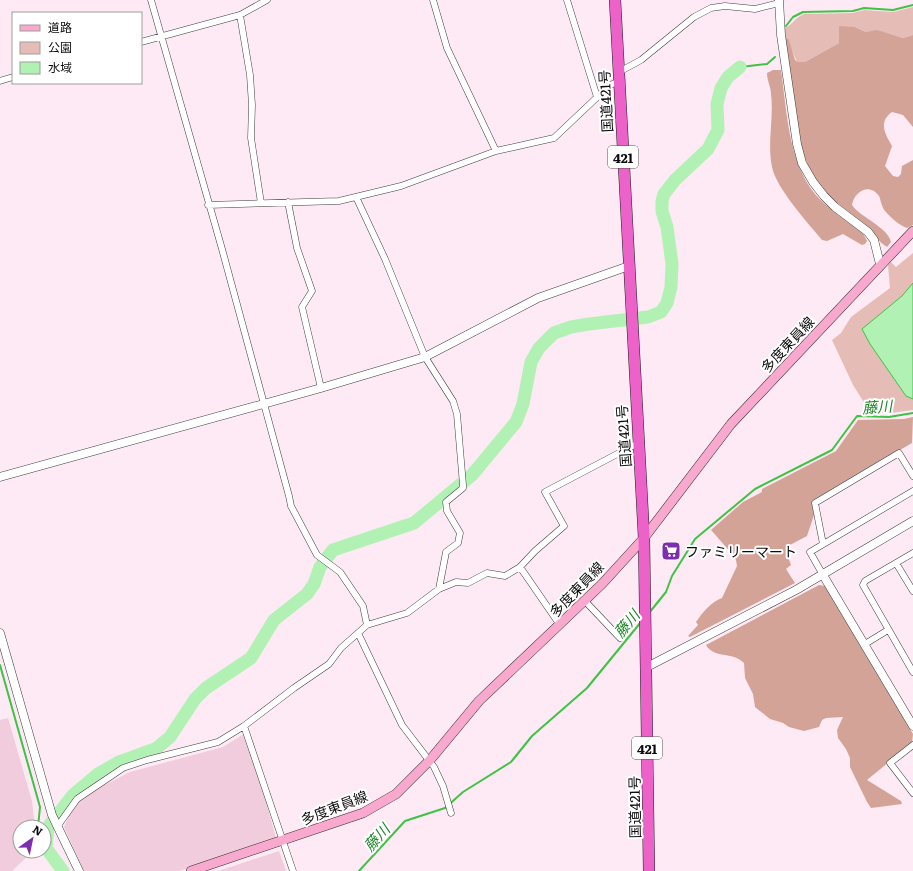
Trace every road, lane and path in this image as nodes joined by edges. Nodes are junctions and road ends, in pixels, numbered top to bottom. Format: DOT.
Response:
graph roads {
  1 [pos="150,0"];
  2 [pos="267,0"];
  3 [pos="433,0"];
  4 [pos="568,0"];
  5 [pos="615,0"];
  6 [pos="779,1"];
  7 [pos="240,15"];
  8 [pos="161,36"];
  9 [pos="142,42"];
  10 [pos="12,77"];
  11 [pos="619,77"];
  12 [pos="0,81"];
  13 [pos="597,97"];
  14 [pos="496,151"];
  15 [pos="356,197"];
  16 [pos="288,202"];
  17 [pos="261,203"];
  18 [pos="208,205"];
  19 [pos="913,231"];
  20 [pos="880,264"];
  21 [pos="629,266"];
  22 [pos="425,357"];
  23 [pos="321,388"];
  24 [pos="264,404"];
  25 [pos="638,443"];
  26 [pos="913,476"];
  27 [pos="0,477"];
  28 [pos="913,491"];
  29 [pos="913,521"];
  30 [pos="644,538"];
  31 [pos="822,544"];
  32 [pos="913,553"];
  33 [pos="896,563"];
  34 [pos="520,567"];
  35 [pos="823,575"];
  36 [pos="439,589"];
  37 [pos="913,591"];
  38 [pos="585,601"];
  39 [pos="367,625"];
  40 [pos="560,626"];
  41 [pos="888,630"];
  42 [pos="0,633"];
  43 [pos="358,633"];
  44 [pos="620,638"];
  45 [pos="865,644"];
  46 [pos="645,668"];
  47 [pos="913,672"];
  48 [pos="244,726"];
  49 [pos="913,726"];
  50 [pos="913,745"];
  51 [pos="430,760"];
  52 [pos="913,793"];
  53 [pos="451,812"];
  54 [pos="56,825"];
  55 [pos="283,840"];
  56 [pos="79,871"];
  57 [pos="191,871"];
  58 [pos="293,871"];
  59 [pos="650,871"];
  1 -- 8 [label="street"];
  2 -- 7 [label="street"];
  3 -- 14 [label="street"];
  4 -- 13 [label="street"];
  5 -- 11 [label="highway, 国道421号 / 421"];
  6 -- 11 [label="street"];
  6 -- 20 [label="street"];
  7 -- 8 [label="street"];
  7 -- 17 [label="street"];
  8 -- 9 [label="street"];
  8 -- 18 [label="street"];
  10 -- 12 [label="street"];
  11 -- 13 [label="street"];
  11 -- 21 [label="highway, 国道421号 / 421"];
  13 -- 14 [label="street"];
  14 -- 15 [label="street"];
  15 -- 16 [label="street"];
  15 -- 22 [label="street"];
  16 -- 17 [label="street"];
  16 -- 23 [label="street"];
  17 -- 18 [label="street"];
  18 -- 24 [label="street"];
  19 -- 20 [label="main road, 多度東員線"];
  20 -- 30 [label="main road, 多度東員線"];
  21 -- 22 [label="street"];
  21 -- 25 [label="highway, 国道421号 / 421"];
  22 -- 23 [label="street"];
  22 -- 36 [label="street"];
  23 -- 24 [label="street"];
  24 -- 27 [label="street"];
  24 -- 39 [label="street"];
  25 -- 30 [label="highway, 国道421号 / 421"];
  25 -- 34 [label="street"];
  26 -- 31 [label="street"];
  28 -- 31 [label="street"];
  29 -- 35 [label="street"];
  30 -- 38 [label="main road, 多度東員線"];
  30 -- 46 [label="highway, 国道421号 / 421"];
  31 -- 35 [label="street"];
  32 -- 33 [label="street"];
  33 -- 37 [label="street"];
  33 -- 41 [label="street"];
  34 -- 36 [label="street"];
  34 -- 40 [label="street"];
  35 -- 45 [label="street"];
  35 -- 46 [label="street"];
  36 -- 39 [label="street"];
  38 -- 40 [label="main road, 多度東員線"];
  38 -- 44 [label="street"];
  39 -- 43 [label="street"];
  40 -- 51 [label="main road, 多度東員線"];
  41 -- 45 [label="street"];
  41 -- 47 [label="street"];
  42 -- 54 [label="street"];
  43 -- 48 [label="street"];
  43 -- 51 [label="street"];
  45 -- 49 [label="street"];
  46 -- 59 [label="highway, 国道421号 / 421"];
  48 -- 54 [label="street"];
  48 -- 55 [label="street"];
  50 -- 52 [label="street"];
  51 -- 53 [label="street"];
  51 -- 55 [label="main road, 多度東員線"];
  54 -- 56 [label="street"];
  55 -- 57 [label="main road, 多度東員線"];
  55 -- 58 [label="street"];
}
